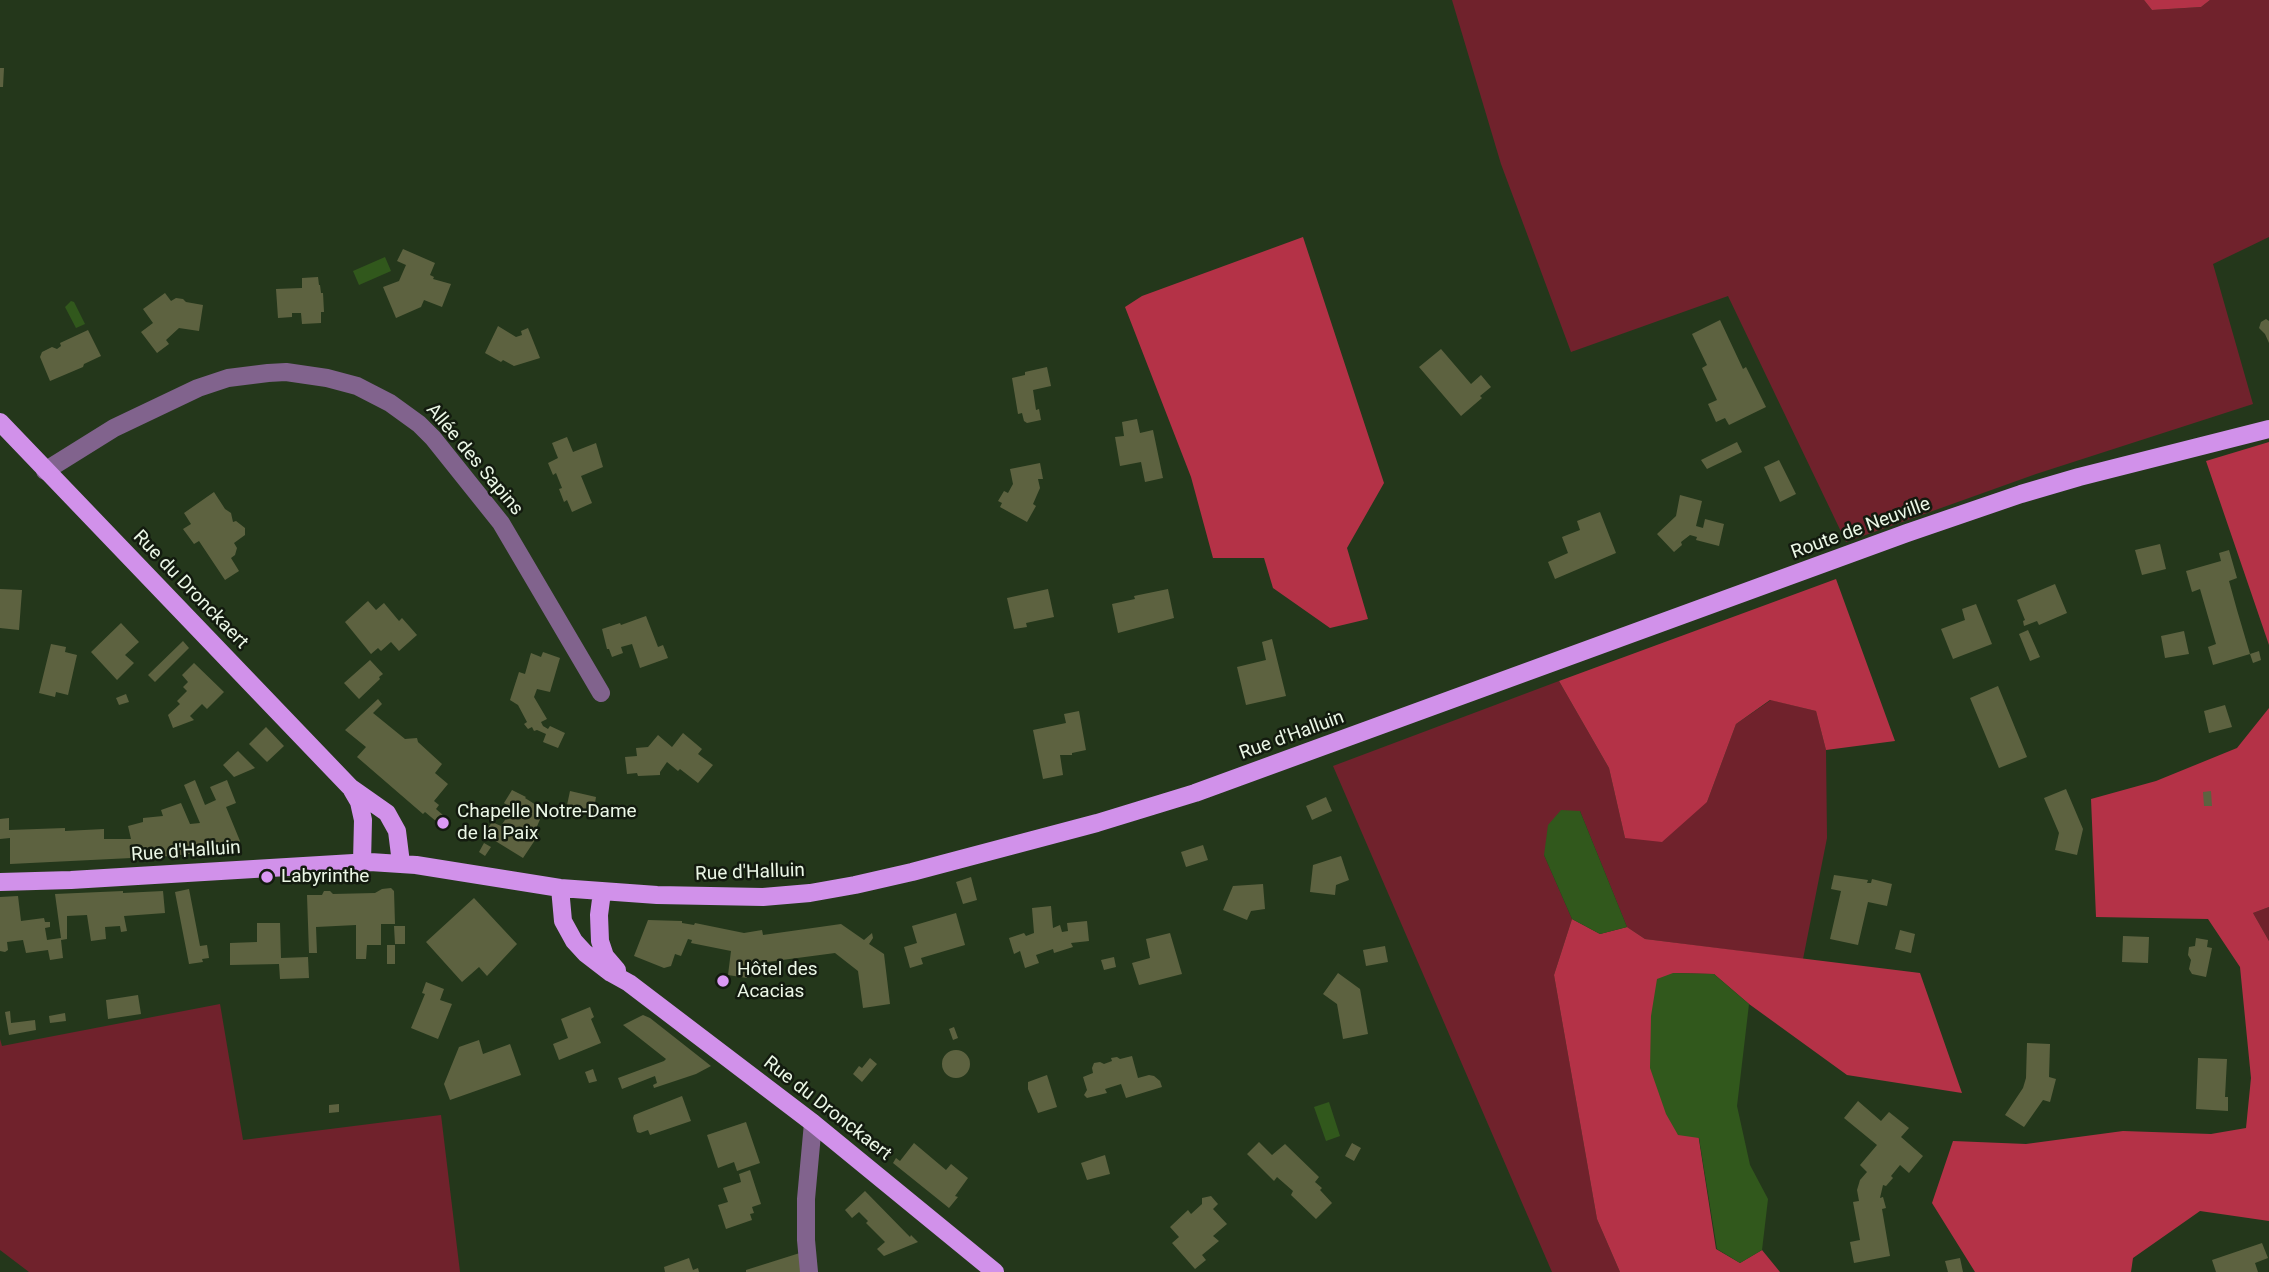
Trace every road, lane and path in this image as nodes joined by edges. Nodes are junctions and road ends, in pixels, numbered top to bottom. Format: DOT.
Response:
graph roads {
  1 [pos="0,422"];
  2 [pos="2269,429"];
  3 [pos="45,471"];
  4 [pos="1474,691"];
  5 [pos="601,693"];
  6 [pos="350,787"];
  7 [pos="362,862"];
  8 [pos="401,863"];
  9 [pos="0,882"];
  10 [pos="560,888"];
  11 [pos="602,891"];
  12 [pos="629,983"];
  13 [pos="813,1123"];
  14 [pos="809,1272"];
  15 [pos="995,1272"];
  1 -- 3 [label="main road, Rue du Dronckaert"];
  2 -- 4 [label="main road, Route de Neuville"];
  3 -- 5 [label="street, Allée des Sapins"];
  3 -- 6 [label="main road, Rue du Dronckaert"];
  4 -- 11 [label="main road, Rue d'Halluin"];
  6 -- 7 [label="main road, Rue du Dronckaert"];
  6 -- 8 [label="main road, Rue du Dronckaert"];
  7 -- 8 [label="main road, Rue d'Halluin"];
  7 -- 9 [label="main road, Rue d'Halluin"];
  8 -- 10 [label="main road, Rue d'Halluin"];
  10 -- 11 [label="main road, Rue d'Halluin"];
  10 -- 12 [label="main road, Rue du Dronckaert"];
  11 -- 12 [label="main road, Rue du Dronckaert"];
  12 -- 13 [label="main road, Rue du Dronckaert"];
  13 -- 14 [label="street"];
  13 -- 15 [label="main road, Rue du Dronckaert"];
}
